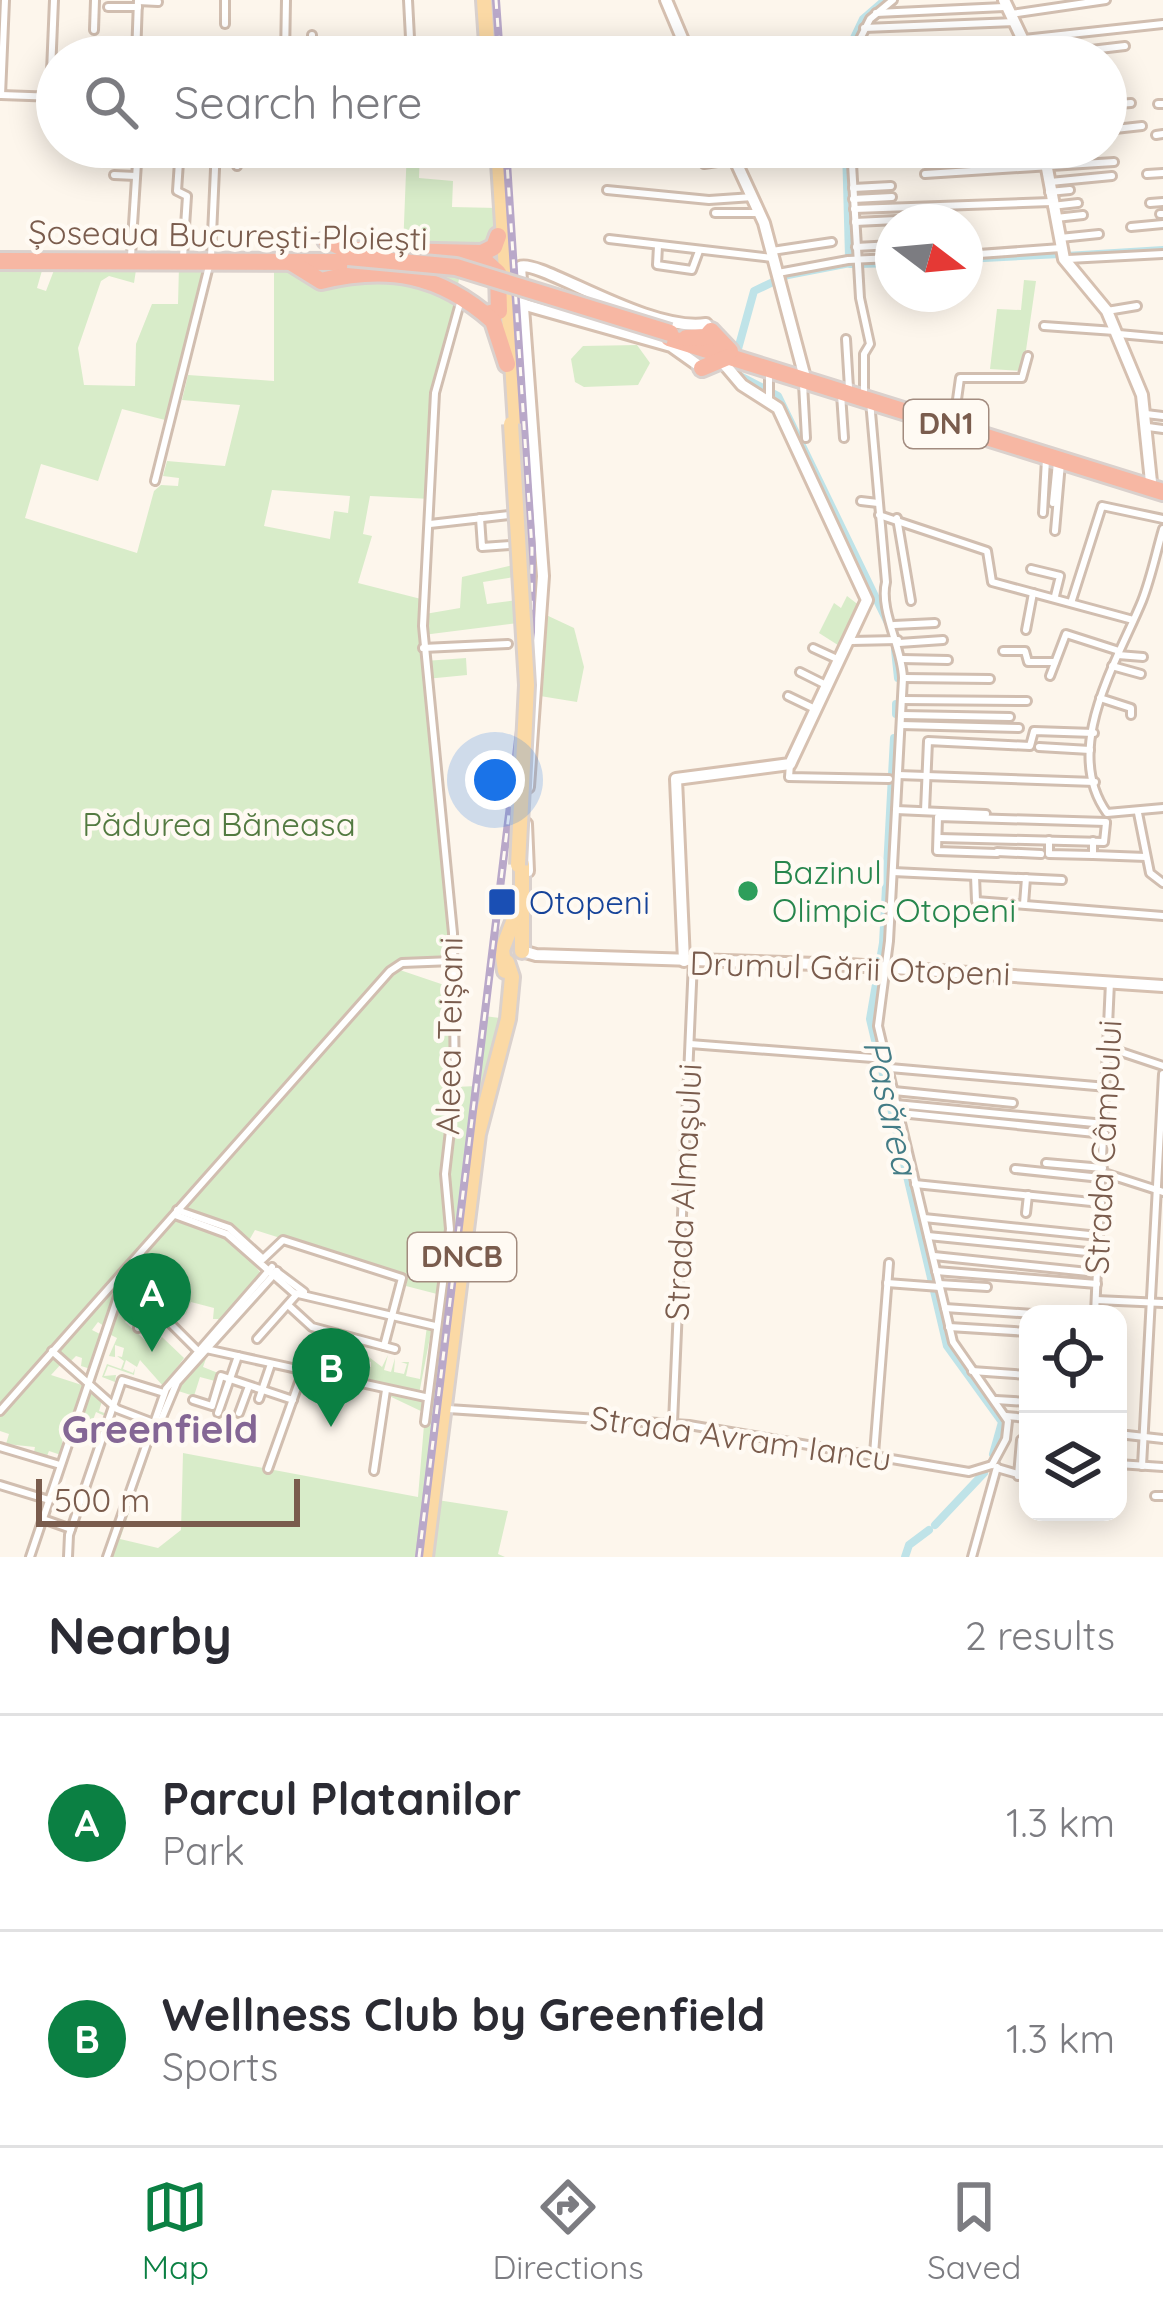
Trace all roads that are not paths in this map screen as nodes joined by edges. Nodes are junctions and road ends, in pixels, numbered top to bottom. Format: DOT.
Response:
graph roads {
  1 [pos="5,0"];
  2 [pos="54,0"];
  3 [pos="95,0"];
  4 [pos="225,0"];
  5 [pos="286,0"];
  6 [pos="408,0"];
  7 [pos="486,0"];
  8 [pos="666,0"];
  9 [pos="893,0"];
  10 [pos="1106,0"];
  11 [pos="158,2"];
  12 [pos="138,3"];
  13 [pos="108,8"];
  14 [pos="1009,11"];
  15 [pos="876,13"];
  16 [pos="225,24"];
  17 [pos="1163,24"];
  18 [pos="864,28"];
  19 [pos="94,30"];
  20 [pos="54,36"];
  21 [pos="137,36"];
  22 [pos="285,36"];
  23 [pos="410,36"];
  24 [pos="489,36"];
  25 [pos="681,36"];
  26 [pos="860,36"];
  27 [pos="1103,36"];
  28 [pos="0,95"];
  29 [pos="36,96"];
  30 [pos="1127,103"];
  31 [pos="1132,103"];
  32 [pos="1142,126"];
  33 [pos="1127,128"];
  34 [pos="137,168"];
  35 [pos="178,168"];
  36 [pos="215,168"];
  37 [pos="495,168"];
  38 [pos="496,168"];
  39 [pos="739,168"];
  40 [pos="852,168"];
  41 [pos="1046,168"];
  42 [pos="1163,173"];
  43 [pos="925,174"];
  44 [pos="1147,174"];
  45 [pos="114,175"];
  46 [pos="136,176"];
  47 [pos="1112,176"];
  48 [pos="891,186"];
  49 [pos="853,188"];
  50 [pos="607,190"];
  51 [pos="1070,190"];
  52 [pos="892,196"];
  53 [pos="753,197"];
  54 [pos="853,199"];
  55 [pos="1051,200"];
  56 [pos="1163,202"];
  57 [pos="1078,203"];
  58 [pos="1150,203"];
  59 [pos="854,208"];
  60 [pos="715,213"];
  61 [pos="760,213"];
  62 [pos="1083,215"];
  63 [pos="875,222"];
  64 [pos="854,223"];
  65 [pos="1163,224"];
  66 [pos="1131,227"];
  67 [pos="1099,234"];
  68 [pos="498,236"];
  69 [pos="608,239"];
  70 [pos="326,240"];
  71 [pos="832,242"];
  72 [pos="875,245"];
  73 [pos="658,246"];
  74 [pos="856,247"];
  75 [pos="1062,248"];
  76 [pos="699,251"];
  77 [pos="471,253"];
  78 [pos="773,254"];
  79 [pos="983,254"];
  80 [pos="1163,254"];
  81 [pos="131,256"];
  82 [pos="183,256"];
  83 [pos="0,258"];
  84 [pos="344,259"];
  85 [pos="210,260"];
  86 [pos="292,260"];
  87 [pos="857,260"];
  88 [pos="875,260"];
  89 [pos="779,279"];
  90 [pos="327,280"];
  91 [pos="492,306"];
  92 [pos="1137,306"];
  93 [pos="1106,311"];
  94 [pos="1044,326"];
  95 [pos="1116,333"];
  96 [pos="677,338"];
  97 [pos="1163,338"];
  98 [pos="846,339"];
  99 [pos="721,349"];
  100 [pos="1028,356"];
  101 [pos="507,364"];
  102 [pos="702,368"];
  103 [pos="803,377"];
  104 [pos="769,387"];
  105 [pos="856,393"];
  106 [pos="1163,416"];
  107 [pos="1147,420"];
  108 [pos="955,421"];
  109 [pos="514,424"];
  110 [pos="1163,429"];
  111 [pos="806,438"];
  112 [pos="844,438"];
  113 [pos="1055,458"];
  114 [pos="155,481"];
  115 [pos="1159,486"];
  116 [pos="861,501"];
  117 [pos="878,503"];
  118 [pos="1053,503"];
  119 [pos="1042,513"];
  120 [pos="509,515"];
  121 [pos="879,515"];
  122 [pos="480,518"];
  123 [pos="897,518"];
  124 [pos="1163,519"];
  125 [pos="430,524"];
  126 [pos="1163,530"];
  127 [pos="1055,531"];
  128 [pos="512,545"];
  129 [pos="1160,554"];
  130 [pos="1031,569"];
  131 [pos="1033,592"];
  132 [pos="1055,596"];
  133 [pos="876,597"];
  134 [pos="1072,600"];
  135 [pos="911,602"];
  136 [pos="1133,620"];
  137 [pos="935,623"];
  138 [pos="894,625"];
  139 [pos="1026,630"];
  140 [pos="943,640"];
  141 [pos="850,641"];
  142 [pos="896,642"];
  143 [pos="508,644"];
  144 [pos="423,648"];
  145 [pos="813,648"];
  146 [pos="1003,650"];
  147 [pos="1118,653"];
  148 [pos="1143,657"];
  149 [pos="837,659"];
  150 [pos="902,659"];
  151 [pos="948,660"];
  152 [pos="1054,662"];
  153 [pos="1112,666"];
  154 [pos="800,672"];
  155 [pos="1141,674"];
  156 [pos="1049,676"];
  157 [pos="903,678"];
  158 [pos="991,679"];
  159 [pos="824,683"];
  160 [pos="788,696"];
  161 [pos="1100,698"];
  162 [pos="902,700"];
  163 [pos="1027,701"];
  164 [pos="813,708"];
  165 [pos="902,715"];
  166 [pos="1131,715"];
  167 [pos="1010,717"];
  168 [pos="901,725"];
  169 [pos="1019,728"];
  170 [pos="1094,733"];
  171 [pos="1040,747"];
  172 [pos="1091,750"];
  173 [pos="790,764"];
  174 [pos="898,775"];
  175 [pos="926,777"];
  176 [pos="889,779"];
  177 [pos="1096,782"];
  178 [pos="1163,808"];
  179 [pos="896,810"];
  180 [pos="925,812"];
  181 [pos="1138,813"];
  182 [pos="986,814"];
  183 [pos="1107,818"];
  184 [pos="937,838"];
  185 [pos="997,839"];
  186 [pos="1045,840"];
  187 [pos="1093,842"];
  188 [pos="997,853"];
  189 [pos="1045,854"];
  190 [pos="1093,855"];
  191 [pos="1146,857"];
  192 [pos="520,865"];
  193 [pos="892,872"];
  194 [pos="975,876"];
  195 [pos="1026,878"];
  196 [pos="1062,880"];
  197 [pos="1163,883"];
  198 [pos="1024,905"];
  199 [pos="516,914"];
  200 [pos="1163,916"];
  201 [pos="519,956"];
  202 [pos="453,961"];
  203 [pos="688,961"];
  204 [pos="879,967"];
  205 [pos="1110,979"];
  206 [pos="1163,986"];
  207 [pos="509,1005"];
  208 [pos="690,1044"];
  209 [pos="1109,1048"];
  210 [pos="884,1062"];
  211 [pos="1163,1070"];
  212 [pos="1107,1087"];
  213 [pos="894,1091"];
  214 [pos="951,1097"];
  215 [pos="997,1100"];
  216 [pos="1013,1103"];
  217 [pos="898,1108"];
  218 [pos="1106,1124"];
  219 [pos="1105,1134"];
  220 [pos="1046,1163"];
  221 [pos="1015,1169"];
  222 [pos="1103,1173"];
  223 [pos="916,1184"];
  224 [pos="1160,1191"];
  225 [pos="1028,1195"];
  226 [pos="1101,1203"];
  227 [pos="175,1212"];
  228 [pos="1026,1213"];
  229 [pos="924,1218"];
  230 [pos="928,1236"];
  231 [pos="1100,1236"];
  232 [pos="1099,1253"];
  233 [pos="932,1256"];
  234 [pos="263,1259"];
  235 [pos="889,1263"];
  236 [pos="130,1264"];
  237 [pos="272,1271"];
  238 [pos="936,1271"];
  239 [pos="1098,1273"];
  240 [pos="887,1282"];
  241 [pos="1097,1284"];
  242 [pos="937,1286"];
  243 [pos="987,1287"];
  244 [pos="302,1294"];
  245 [pos="1096,1300"];
  246 [pos="148,1301"];
  247 [pos="1150,1303"];
  248 [pos="1163,1304"];
  249 [pos="288,1305"];
  250 [pos="1096,1305"];
  251 [pos="945,1308"];
  252 [pos="154,1310"];
  253 [pos="1019,1313"];
  254 [pos="392,1315"];
  255 [pos="435,1326"];
  256 [pos="949,1327"];
  257 [pos="138,1328"];
  258 [pos="1019,1331"];
  259 [pos="257,1339"];
  260 [pos="384,1346"];
  261 [pos="395,1349"];
  262 [pos="52,1351"];
  263 [pos="202,1351"];
  264 [pos="238,1356"];
  265 [pos="272,1364"];
  266 [pos="303,1371"];
  267 [pos="972,1371"];
  268 [pos="1019,1375"];
  269 [pos="230,1379"];
  270 [pos="89,1384"];
  271 [pos="249,1385"];
  272 [pos="386,1390"];
  273 [pos="164,1393"];
  274 [pos="428,1394"];
  275 [pos="254,1397"];
  276 [pos="193,1400"];
  277 [pos="293,1400"];
  278 [pos="995,1400"];
  279 [pos="1019,1401"];
  280 [pos="113,1406"];
  281 [pos="448,1409"];
  282 [pos="0,1411"];
  283 [pos="218,1413"];
  284 [pos="239,1413"];
  285 [pos="1006,1416"];
  286 [pos="1019,1417"];
  287 [pos="425,1422"];
  288 [pos="673,1424"];
  289 [pos="156,1425"];
  290 [pos="1127,1435"];
  291 [pos="1143,1437"];
  292 [pos="1163,1439"];
  293 [pos="0,1448"];
  294 [pos="874,1454"];
  295 [pos="1019,1464"];
  296 [pos="1127,1465"];
  297 [pos="61,1466"];
  298 [pos="994,1466"];
  299 [pos="1142,1466"];
  300 [pos="1163,1467"];
  301 [pos="268,1469"];
  302 [pos="374,1471"];
  303 [pos="1018,1476"];
  304 [pos="0,1485"];
  305 [pos="49,1499"];
  306 [pos="43,1519"];
  307 [pos="70,1529"];
  308 [pos="30,1557"];
  309 [pos="68,1557"];
  310 [pos="107,1557"];
  311 [pos="427,1557"];
  312 [pos="972,1557"];
  1 -- 28 [label="street"];
  2 -- 20 [label="street"];
  3 -- 19 [label="street"];
  4 -- 16 [label="street"];
  5 -- 22 [label="street"];
  6 -- 23 [label="street"];
  7 -- 24 [label="main road"];
  8 -- 25 [label="street"];
  9 -- 15 [label="street"];
  10 -- 14 [label="street"];
  11 -- 12 [label="street"];
  12 -- 13 [label="street"];
  12 -- 21 [label="street"];
  14 -- 15 [label="street"];
  14 -- 18 [label="street"];
  15 -- 18 [label="street"];
  17 -- 27 [label="street"];
  18 -- 26 [label="street"];
  28 -- 29 [label="street"];
  30 -- 31 [label="street"];
  32 -- 33 [label="street"];
  34 -- 46 [label="street"];
  35 -- 82 [label="street, Șoseaua București-Ploiești"];
  36 -- 85 [label="street, Șoseaua București-Ploiești"];
  37 -- 91 [label="main road, DNCB"];
  38 -- 68 [label="main road, DNCB"];
  39 -- 53 [label="street"];
  40 -- 49 [label="street"];
  41 -- 43 [label="street"];
  41 -- 55 [label="street"];
  42 -- 44 [label="street"];
  45 -- 46 [label="street"];
  46 -- 81 [label="street"];
  47 -- 55 [label="street"];
  48 -- 49 [label="street"];
  49 -- 54 [label="street"];
  50 -- 53 [label="street"];
  51 -- 55 [label="street"];
  52 -- 54 [label="street"];
  53 -- 61 [label="street"];
  54 -- 59 [label="street"];
  55 -- 57 [label="street"];
  55 -- 59 [label="street"];
  55 -- 62 [label="street"];
  55 -- 75 [label="street"];
  56 -- 58 [label="street"];
  59 -- 64 [label="street"];
  60 -- 61 [label="street"];
  61 -- 78 [label="street"];
  63 -- 64 [label="street"];
  64 -- 74 [label="street"];
  65 -- 66 [label="street"];
  67 -- 75 [label="street"];
  68 -- 77 [label="highway"];
  68 -- 91 [label="main road, DNCB"];
  69 -- 73 [label="street"];
  70 -- 77 [label="highway"];
  70 -- 84 [label="highway"];
  70 -- 86 [label="highway"];
  71 -- 78 [label="street"];
  72 -- 74 [label="street"];
  73 -- 76 [label="street"];
  73 -- 76 [label="street"];
  74 -- 87 [label="street"];
  75 -- 79 [label="street"];
  75 -- 80 [label="street"];
  75 -- 93 [label="street"];
  76 -- 78 [label="street"];
  77 -- 91 [label="highway"];
  78 -- 89 [label="street"];
  81 -- 82 [label="highway, Șoseaua București-Ploiești / DN1"];
  81 -- 83 [label="highway, Șoseaua București-Ploiești / DN1"];
  82 -- 85 [label="highway, Șoseaua București-Ploiești / DN1"];
  83 -- 85 [label="highway, Șoseaua București-Ploiești / DN1"];
  84 -- 86 [label="highway, Șoseaua București-Ploiești / DN1"];
  84 -- 90 [label="highway"];
  84 -- 96 [label="highway, Șoseaua București-Ploiești / DN1, bridge"];
  85 -- 86 [label="highway, Șoseaua București-Ploiești / DN1"];
  85 -- 114 [label="street"];
  86 -- 90 [label="highway"];
  87 -- 88 [label="street"];
  87 -- 89 [label="street"];
  87 -- 105 [label="street"];
  89 -- 103 [label="street"];
  90 -- 91 [label="highway"];
  91 -- 99 [label="street"];
  91 -- 101 [label="highway"];
  91 -- 102 [label="street"];
  91 -- 109 [label="main road, DNCB"];
  91 -- 125 [label="street, Aleea Teișani"];
  91 -- 201 [label="street"];
  92 -- 93 [label="street"];
  93 -- 95 [label="street"];
  94 -- 95 [label="street"];
  95 -- 97 [label="street"];
  95 -- 107 [label="street"];
  96 -- 99 [label="highway, Șoseaua București-Ploiești / DN1"];
  96 -- 99 [label="highway"];
  96 -- 102 [label="highway"];
  98 -- 105 [label="street"];
  99 -- 102 [label="highway"];
  99 -- 103 [label="highway, DN1"];
  99 -- 104 [label="highway, DN1"];
  99 -- 104 [label="street"];
  100 -- 108 [label="street"];
  101 -- 109 [label="main road, DNCB"];
  103 -- 104 [label="highway, DN1"];
  103 -- 105 [label="highway, DN1"];
  103 -- 111 [label="street"];
  104 -- 133 [label="street"];
  105 -- 108 [label="highway, DN1"];
  105 -- 112 [label="street"];
  105 -- 113 [label="highway, DN1"];
  105 -- 117 [label="street"];
  106 -- 107 [label="street"];
  107 -- 110 [label="street"];
  107 -- 115 [label="street"];
  108 -- 115 [label="highway, DN1"];
  109 -- 192 [label="main road, DNCB, bridge"];
  113 -- 115 [label="highway, DN1"];
  113 -- 118 [label="street"];
  113 -- 119 [label="street"];
  113 -- 127 [label="street"];
  116 -- 117 [label="street"];
  117 -- 121 [label="street"];
  120 -- 122 [label="street"];
  121 -- 123 [label="street"];
  121 -- 133 [label="street"];
  122 -- 125 [label="street"];
  122 -- 128 [label="street"];
  123 -- 131 [label="street"];
  123 -- 135 [label="street"];
  124 -- 134 [label="street"];
  125 -- 144 [label="street, Aleea Teișani"];
  126 -- 129 [label="street"];
  129 -- 136 [label="street"];
  130 -- 132 [label="street"];
  131 -- 132 [label="street"];
  131 -- 139 [label="street"];
  132 -- 134 [label="street"];
  133 -- 138 [label="street"];
  133 -- 149 [label="street"];
  134 -- 136 [label="street"];
  136 -- 147 [label="street"];
  137 -- 138 [label="street"];
  138 -- 142 [label="street"];
  140 -- 142 [label="street"];
  141 -- 142 [label="street"];
  142 -- 150 [label="street"];
  143 -- 144 [label="street"];
  144 -- 202 [label="street, Aleea Teișani"];
  145 -- 149 [label="street"];
  146 -- 152 [label="street"];
  147 -- 148 [label="street"];
  147 -- 152 [label="street"];
  147 -- 153 [label="street"];
  149 -- 159 [label="street"];
  150 -- 151 [label="street"];
  150 -- 157 [label="street"];
  152 -- 156 [label="street"];
  153 -- 155 [label="street"];
  153 -- 161 [label="street"];
  154 -- 159 [label="street"];
  157 -- 158 [label="street"];
  157 -- 162 [label="street"];
  159 -- 164 [label="street"];
  160 -- 164 [label="street"];
  161 -- 166 [label="street"];
  161 -- 170 [label="street"];
  162 -- 163 [label="street"];
  162 -- 165 [label="street"];
  164 -- 173 [label="street"];
  165 -- 167 [label="street"];
  165 -- 168 [label="street"];
  168 -- 169 [label="street"];
  168 -- 174 [label="street"];
  170 -- 172 [label="street"];
  170 -- 175 [label="street"];
  171 -- 172 [label="street"];
  172 -- 177 [label="street"];
  173 -- 176 [label="street"];
  173 -- 203 [label="street"];
  174 -- 175 [label="street"];
  174 -- 179 [label="street"];
  175 -- 177 [label="street"];
  175 -- 180 [label="street"];
  177 -- 183 [label="street"];
  178 -- 181 [label="street"];
  179 -- 180 [label="street"];
  179 -- 193 [label="street"];
  180 -- 182 [label="street"];
  181 -- 183 [label="street"];
  181 -- 191 [label="street"];
  183 -- 184 [label="street"];
  183 -- 187 [label="street"];
  184 -- 185 [label="street"];
  184 -- 188 [label="street"];
  185 -- 186 [label="street"];
  185 -- 188 [label="street"];
  186 -- 187 [label="street"];
  186 -- 189 [label="street"];
  187 -- 190 [label="street"];
  188 -- 189 [label="street"];
  189 -- 190 [label="street"];
  190 -- 191 [label="street"];
  191 -- 197 [label="street"];
  192 -- 199 [label="main road, DNCB"];
  192 -- 201 [label="main road, DNCB"];
  193 -- 194 [label="street"];
  193 -- 204 [label="street"];
  194 -- 195 [label="street"];
  194 -- 198 [label="street"];
  195 -- 196 [label="street"];
  195 -- 198 [label="street"];
  198 -- 200 [label="street"];
  199 -- 201 [label="main road, DNCB"];
  199 -- 207 [label="main road"];
  201 -- 203 [label="street, Drumul Gării Otopeni"];
  201 -- 207 [label="main road, DNCB"];
  201 -- 281 [label="main road, DNCB"];
  202 -- 227 [label="street"];
  202 -- 255 [label="street, Aleea Teișani"];
  203 -- 204 [label="street, Drumul Gării Otopeni"];
  203 -- 208 [label="street, Strada Almașului"];
  204 -- 205 [label="street, Drumul Gării Otopeni"];
  204 -- 210 [label="street"];
  205 -- 206 [label="street, Drumul Gării Otopeni"];
  205 -- 209 [label="street, Strada Câmpului"];
  207 -- 311 [label="main road, DNCB"];
  208 -- 210 [label="street"];
  208 -- 288 [label="street, Strada Almașului"];
  209 -- 211 [label="street"];
  209 -- 212 [label="street, Strada Câmpului"];
  210 -- 212 [label="street"];
  210 -- 213 [label="street"];
  211 -- 224 [label="street"];
  212 -- 218 [label="street, Strada Câmpului"];
  213 -- 214 [label="street"];
  213 -- 217 [label="street"];
  214 -- 215 [label="street"];
  214 -- 216 [label="street"];
  217 -- 218 [label="street"];
  217 -- 219 [label="street"];
  217 -- 223 [label="street"];
  218 -- 219 [label="street, Strada Câmpului"];
  219 -- 222 [label="street, Strada Câmpului"];
  220 -- 222 [label="street"];
  221 -- 222 [label="street"];
  222 -- 224 [label="street"];
  222 -- 226 [label="street, Strada Câmpului"];
  223 -- 225 [label="street"];
  223 -- 229 [label="street"];
  224 -- 247 [label="street"];
  225 -- 226 [label="street"];
  225 -- 228 [label="street"];
  226 -- 231 [label="street, Strada Câmpului"];
  227 -- 234 [label="street"];
  227 -- 236 [label="street"];
  227 -- 237 [label="street"];
  229 -- 230 [label="street"];
  229 -- 231 [label="street"];
  230 -- 232 [label="street"];
  230 -- 233 [label="street"];
  231 -- 232 [label="street, Strada Câmpului"];
  232 -- 239 [label="street, Strada Câmpului"];
  233 -- 238 [label="street"];
  233 -- 239 [label="street"];
  234 -- 237 [label="street"];
  234 -- 254 [label="street"];
  235 -- 240 [label="street"];
  236 -- 262 [label="street"];
  236 -- 270 [label="street"];
  237 -- 244 [label="street"];
  237 -- 263 [label="street"];
  237 -- 263 [label="street"];
  238 -- 241 [label="street"];
  238 -- 242 [label="street"];
  239 -- 241 [label="street, Strada Câmpului"];
  240 -- 242 [label="street"];
  240 -- 294 [label="street"];
  241 -- 245 [label="street, Strada Câmpului"];
  242 -- 243 [label="street"];
  242 -- 251 [label="street"];
  244 -- 249 [label="street"];
  244 -- 254 [label="street"];
  245 -- 247 [label="street"];
  245 -- 250 [label="street, Strada Câmpului"];
  246 -- 252 [label="street"];
  247 -- 248 [label="street"];
  247 -- 291 [label="street"];
  249 -- 259 [label="street"];
  249 -- 260 [label="street"];
  251 -- 253 [label="street"];
  251 -- 256 [label="street"];
  252 -- 257 [label="street"];
  252 -- 263 [label="street"];
  254 -- 255 [label="street"];
  254 -- 260 [label="street"];
  255 -- 274 [label="street, Aleea Teișani"];
  256 -- 258 [label="street"];
  256 -- 267 [label="street"];
  260 -- 261 [label="street"];
  262 -- 270 [label="street"];
  262 -- 282 [label="street"];
  263 -- 264 [label="street"];
  263 -- 273 [label="street"];
  263 -- 289 [label="street"];
  264 -- 265 [label="street"];
  264 -- 269 [label="street"];
  265 -- 266 [label="street"];
  265 -- 275 [label="street"];
  266 -- 272 [label="street"];
  266 -- 277 [label="street"];
  267 -- 268 [label="street"];
  267 -- 278 [label="street"];
  269 -- 271 [label="street"];
  269 -- 276 [label="street"];
  269 -- 283 [label="street"];
  270 -- 280 [label="street"];
  270 -- 297 [label="street"];
  271 -- 275 [label="street"];
  271 -- 275 [label="street"];
  272 -- 274 [label="street"];
  272 -- 302 [label="street"];
  273 -- 280 [label="street"];
  273 -- 289 [label="street"];
  274 -- 287 [label="street, Aleea Teișani"];
  275 -- 277 [label="street"];
  275 -- 284 [label="street"];
  277 -- 301 [label="street"];
  278 -- 279 [label="street"];
  278 -- 285 [label="street"];
  280 -- 289 [label="street"];
  280 -- 307 [label="street"];
  281 -- 288 [label="street, Strada Avram Iancu"];
  281 -- 311 [label="main road, DNCB"];
  285 -- 286 [label="street"];
  285 -- 298 [label="street"];
  288 -- 294 [label="street, Strada Avram Iancu"];
  289 -- 310 [label="street"];
  290 -- 291 [label="street"];
  291 -- 292 [label="street"];
  291 -- 299 [label="street"];
  293 -- 297 [label="street"];
  294 -- 298 [label="street, Strada Avram Iancu"];
  295 -- 303 [label="street"];
  296 -- 299 [label="street"];
  297 -- 305 [label="street"];
  298 -- 303 [label="street, Strada Avram Iancu"];
  298 -- 312 [label="street"];
  299 -- 300 [label="street"];
  304 -- 305 [label="street"];
  305 -- 306 [label="street"];
  306 -- 307 [label="street"];
  306 -- 308 [label="street"];
  307 -- 309 [label="street"];
}
